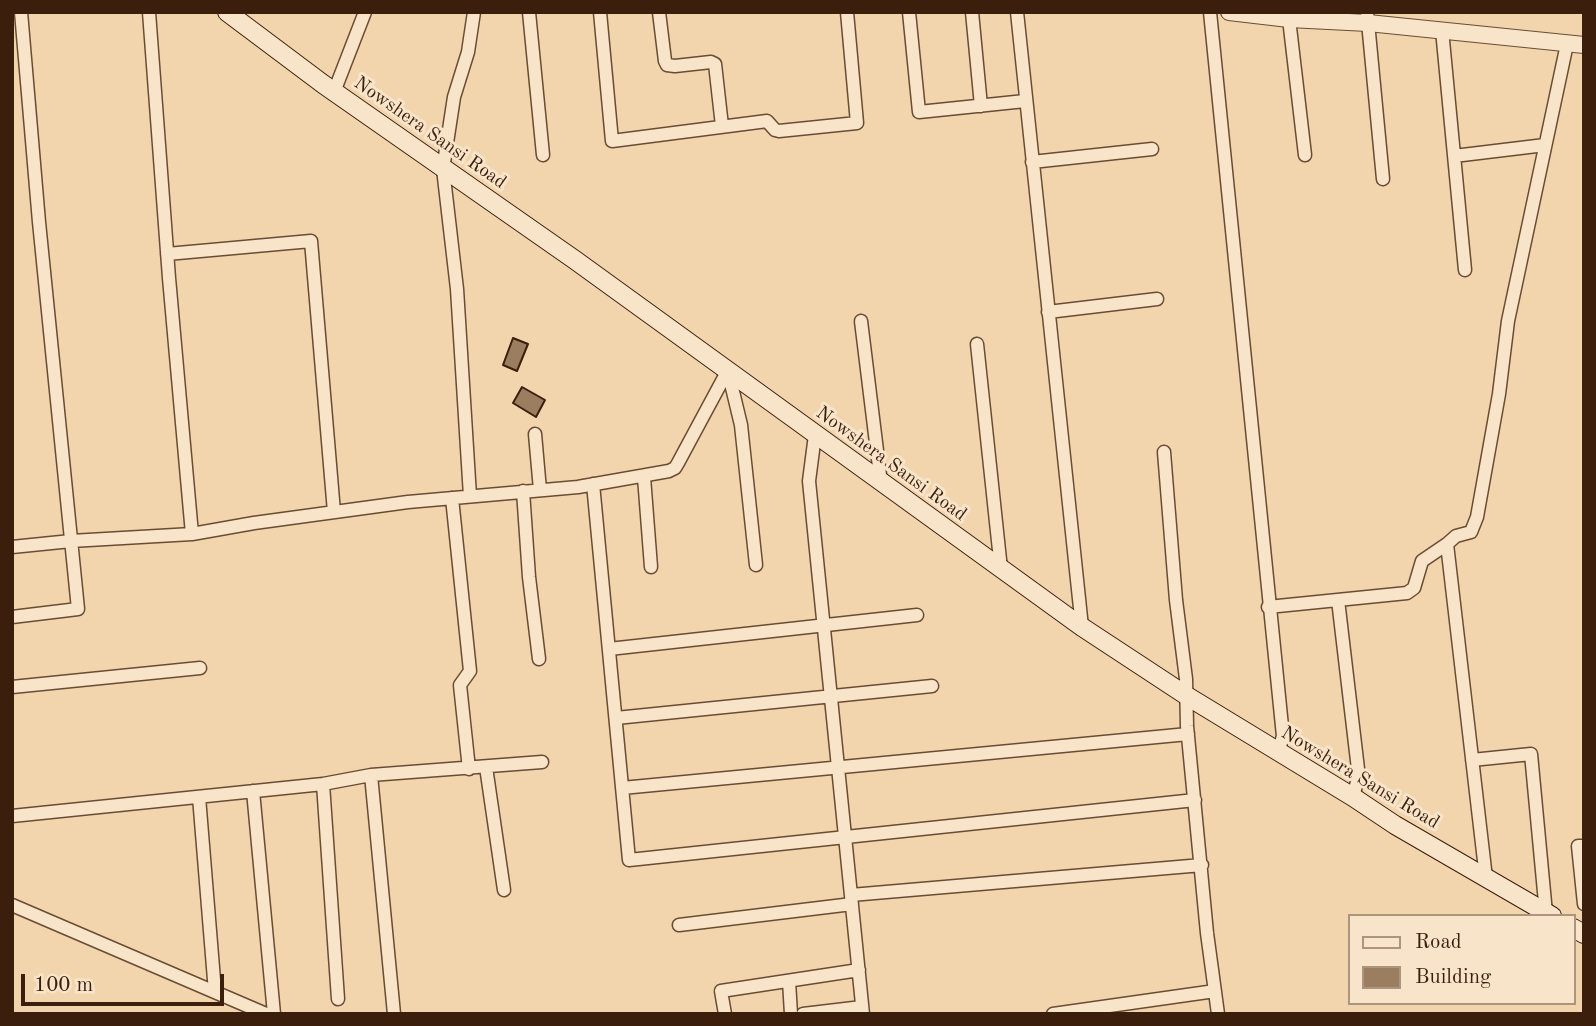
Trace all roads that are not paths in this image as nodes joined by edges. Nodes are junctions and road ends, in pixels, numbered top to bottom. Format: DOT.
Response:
graph roads {
  1 [pos="21,12"];
  2 [pos="149,12"];
  3 [pos="227,12"];
  4 [pos="365,12"];
  5 [pos="474,12"];
  6 [pos="529,12"];
  7 [pos="600,12"];
  8 [pos="659,12"];
  9 [pos="848,12"];
  10 [pos="909,12"];
  11 [pos="972,12"];
  12 [pos="1017,12"];
  13 [pos="1210,12"];
  14 [pos="1229,12"];
  15 [pos="1367,17"];
  16 [pos="1289,19"];
  17 [pos="1442,30"];
  18 [pos="1576,44"];
  19 [pos="334,92"];
  20 [pos="1025,101"];
  21 [pos="981,106"];
  22 [pos="722,127"];
  23 [pos="1545,145"];
  24 [pos="1152,149"];
  25 [pos="543,155"];
  26 [pos="1305,155"];
  27 [pos="1454,156"];
  28 [pos="1032,162"];
  29 [pos="443,169"];
  30 [pos="1383,179"];
  31 [pos="167,254"];
  32 [pos="1465,270"];
  33 [pos="1157,299"];
  34 [pos="1048,312"];
  35 [pos="861,321"];
  36 [pos="977,344"];
  37 [pos="728,370"];
  38 [pos="535,434"];
  39 [pos="815,435"];
  40 [pos="1164,452"];
  41 [pos="644,477"];
  42 [pos="881,483"];
  43 [pos="593,484"];
  44 [pos="540,490"];
  45 [pos="523,491"];
  46 [pos="470,496"];
  47 [pos="452,498"];
  48 [pos="334,512"];
  49 [pos="192,534"];
  50 [pos="71,541"];
  51 [pos="1447,544"];
  52 [pos="12,547"];
  53 [pos="756,565"];
  54 [pos="650,567"];
  55 [pos="1001,569"];
  56 [pos="1338,600"];
  57 [pos="1268,607"];
  58 [pos="917,615"];
  59 [pos="12,617"];
  60 [pos="824,625"];
  61 [pos="1082,627"];
  62 [pos="609,649"];
  63 [pos="538,659"];
  64 [pos="200,668"];
  65 [pos="932,686"];
  66 [pos="12,687"];
  67 [pos="831,696"];
  68 [pos="1187,696"];
  69 [pos="616,718"];
  70 [pos="1188,734"];
  71 [pos="1278,753"];
  72 [pos="1472,760"];
  73 [pos="542,762"];
  74 [pos="486,767"];
  75 [pos="838,768"];
  76 [pos="469,769"];
  77 [pos="371,775"];
  78 [pos="323,784"];
  79 [pos="622,788"];
  80 [pos="253,791"];
  81 [pos="199,797"];
  82 [pos="1353,797"];
  83 [pos="1195,800"];
  84 [pos="12,817"];
  85 [pos="845,837"];
  86 [pos="1584,846"];
  87 [pos="1202,865"];
  88 [pos="1486,878"];
  89 [pos="504,890"];
  90 [pos="851,899"];
  91 [pos="1584,904"];
  92 [pos="12,905"];
  93 [pos="1549,914"];
  94 [pos="679,925"];
  95 [pos="859,970"];
  96 [pos="789,981"];
  97 [pos="1215,991"];
  98 [pos="215,992"];
  99 [pos="338,999"];
  100 [pos="862,1010"];
  101 [pos="266,1014"];
  102 [pos="274,1014"];
  103 [pos="394,1014"];
  104 [pos="725,1014"];
  105 [pos="790,1014"];
  106 [pos="803,1014"];
  107 [pos="1053,1014"];
  108 [pos="1218,1014"];
  1 -- 50 [label="street"];
  2 -- 31 [label="street"];
  3 -- 19 [label="main road, Nowshera Sansi Road"];
  4 -- 19 [label="street"];
  5 -- 29 [label="street"];
  6 -- 25 [label="street"];
  7 -- 22 [label="street"];
  8 -- 22 [label="street"];
  9 -- 22 [label="street"];
  10 -- 21 [label="street"];
  11 -- 21 [label="street"];
  12 -- 20 [label="street"];
  13 -- 57 [label="street"];
  14 -- 16 [label="street"];
  15 -- 16 [label="street"];
  15 -- 17 [label="street"];
  15 -- 30 [label="street"];
  16 -- 26 [label="street"];
  17 -- 18 [label="street"];
  17 -- 27 [label="street"];
  18 -- 23 [label="street"];
  19 -- 29 [label="main road, Nowshera Sansi Road"];
  20 -- 21 [label="street"];
  20 -- 28 [label="street"];
  23 -- 27 [label="street"];
  23 -- 51 [label="street"];
  24 -- 28 [label="street"];
  27 -- 32 [label="street"];
  28 -- 34 [label="street"];
  29 -- 37 [label="main road, Nowshera Sansi Road"];
  29 -- 46 [label="street"];
  31 -- 48 [label="street"];
  31 -- 49 [label="street"];
  33 -- 34 [label="street"];
  34 -- 61 [label="street"];
  35 -- 42 [label="street"];
  36 -- 55 [label="street"];
  37 -- 39 [label="main road, Nowshera Sansi Road"];
  37 -- 41 [label="street"];
  37 -- 53 [label="street"];
  38 -- 44 [label="street"];
  39 -- 42 [label="main road, Nowshera Sansi Road"];
  39 -- 60 [label="street"];
  40 -- 68 [label="street"];
  41 -- 43 [label="street"];
  41 -- 54 [label="street"];
  42 -- 55 [label="main road, Nowshera Sansi Road"];
  43 -- 44 [label="street"];
  43 -- 62 [label="street"];
  44 -- 45 [label="street"];
  45 -- 46 [label="street"];
  45 -- 63 [label="street"];
  46 -- 47 [label="street"];
  47 -- 48 [label="street"];
  47 -- 76 [label="street"];
  48 -- 49 [label="street"];
  49 -- 50 [label="street"];
  50 -- 52 [label="street"];
  50 -- 59 [label="street"];
  51 -- 56 [label="street"];
  51 -- 72 [label="street"];
  55 -- 61 [label="main road, Nowshera Sansi Road"];
  56 -- 57 [label="street"];
  56 -- 82 [label="street"];
  57 -- 71 [label="street"];
  58 -- 60 [label="street"];
  60 -- 62 [label="street"];
  60 -- 67 [label="street"];
  61 -- 68 [label="main road, Nowshera Sansi Road"];
  62 -- 69 [label="street"];
  64 -- 66 [label="street"];
  65 -- 67 [label="street"];
  67 -- 69 [label="street"];
  67 -- 75 [label="street"];
  68 -- 70 [label="street"];
  68 -- 71 [label="main road, Nowshera Sansi Road"];
  69 -- 79 [label="street"];
  70 -- 75 [label="street"];
  70 -- 83 [label="street"];
  71 -- 82 [label="main road, Nowshera Sansi Road"];
  72 -- 88 [label="street"];
  72 -- 93 [label="street"];
  73 -- 74 [label="street"];
  74 -- 76 [label="street"];
  74 -- 89 [label="street"];
  75 -- 79 [label="street"];
  75 -- 85 [label="street"];
  76 -- 77 [label="street"];
  77 -- 78 [label="street"];
  77 -- 103 [label="street"];
  78 -- 80 [label="street"];
  78 -- 99 [label="street"];
  79 -- 85 [label="street"];
  80 -- 81 [label="street"];
  80 -- 102 [label="street"];
  81 -- 84 [label="street"];
  81 -- 98 [label="street"];
  82 -- 88 [label="main road, Nowshera Sansi Road"];
  83 -- 85 [label="street"];
  83 -- 87 [label="street"];
  85 -- 90 [label="street"];
  86 -- 91 [label="street"];
  87 -- 90 [label="street"];
  87 -- 97 [label="street"];
  88 -- 93 [label="main road, Nowshera Sansi Road"];
  90 -- 94 [label="street"];
  90 -- 95 [label="street"];
  92 -- 98 [label="street"];
  95 -- 96 [label="street"];
  95 -- 100 [label="street"];
  96 -- 104 [label="street"];
  96 -- 105 [label="street"];
  97 -- 107 [label="street"];
  97 -- 108 [label="street"];
  98 -- 101 [label="street"];
  100 -- 106 [label="street"];
}
